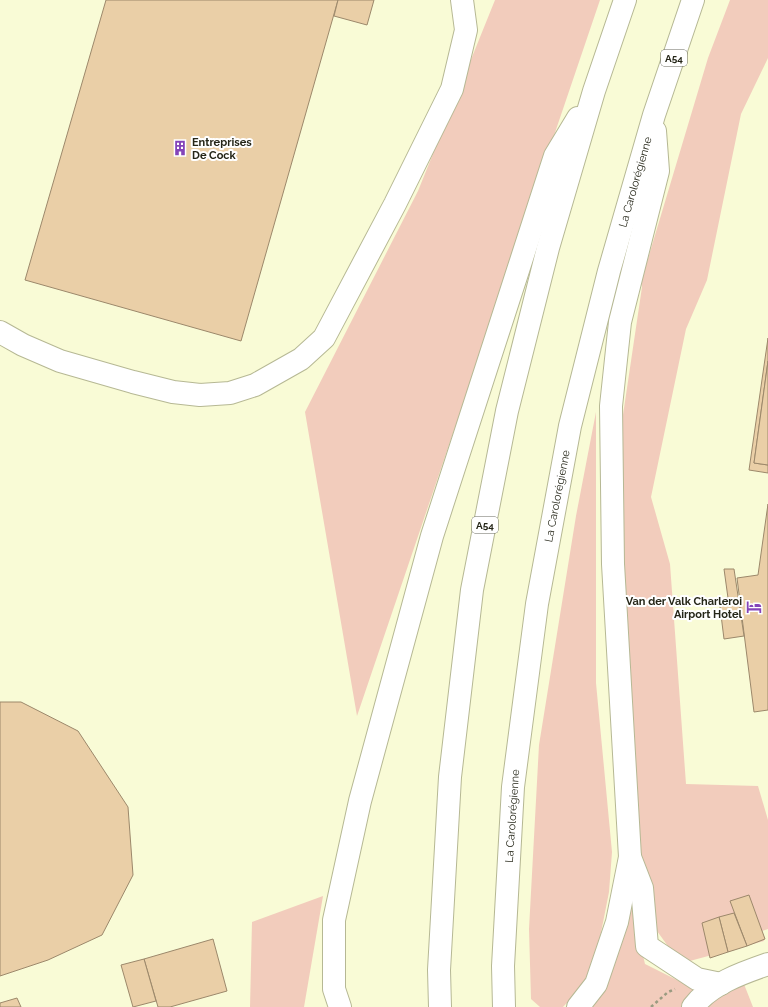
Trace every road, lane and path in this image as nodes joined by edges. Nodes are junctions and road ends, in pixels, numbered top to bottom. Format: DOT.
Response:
graph roads {
  1 [pos="462,0"];
  2 [pos="625,0"];
  3 [pos="693,0"];
  4 [pos="594,91"];
  5 [pos="654,115"];
  6 [pos="0,332"];
  7 [pos="630,857"];
  8 [pos="768,964"];
  9 [pos="697,979"];
  10 [pos="721,984"];
  11 [pos="340,1007"];
  12 [pos="440,1007"];
  13 [pos="504,1007"];
  14 [pos="578,1007"];
  15 [pos="651,1007"];
  16 [pos="694,1007"];
  1 -- 6 [label="main road"];
  2 -- 4 [label="main road, A54"];
  3 -- 5 [label="main road, La Carolorégienne / A54"];
  4 -- 11 [label="main road"];
  4 -- 12 [label="main road, A54"];
  5 -- 7 [label="main road"];
  5 -- 13 [label="main road, La Carolorégienne / A54"];
  7 -- 9 [label="main road"];
  7 -- 14 [label="main road"];
  8 -- 10 [label="main road"];
  9 -- 10 [label="main road"];
  9 -- 15 [label="path"];
  10 -- 16 [label="main road"];
}
